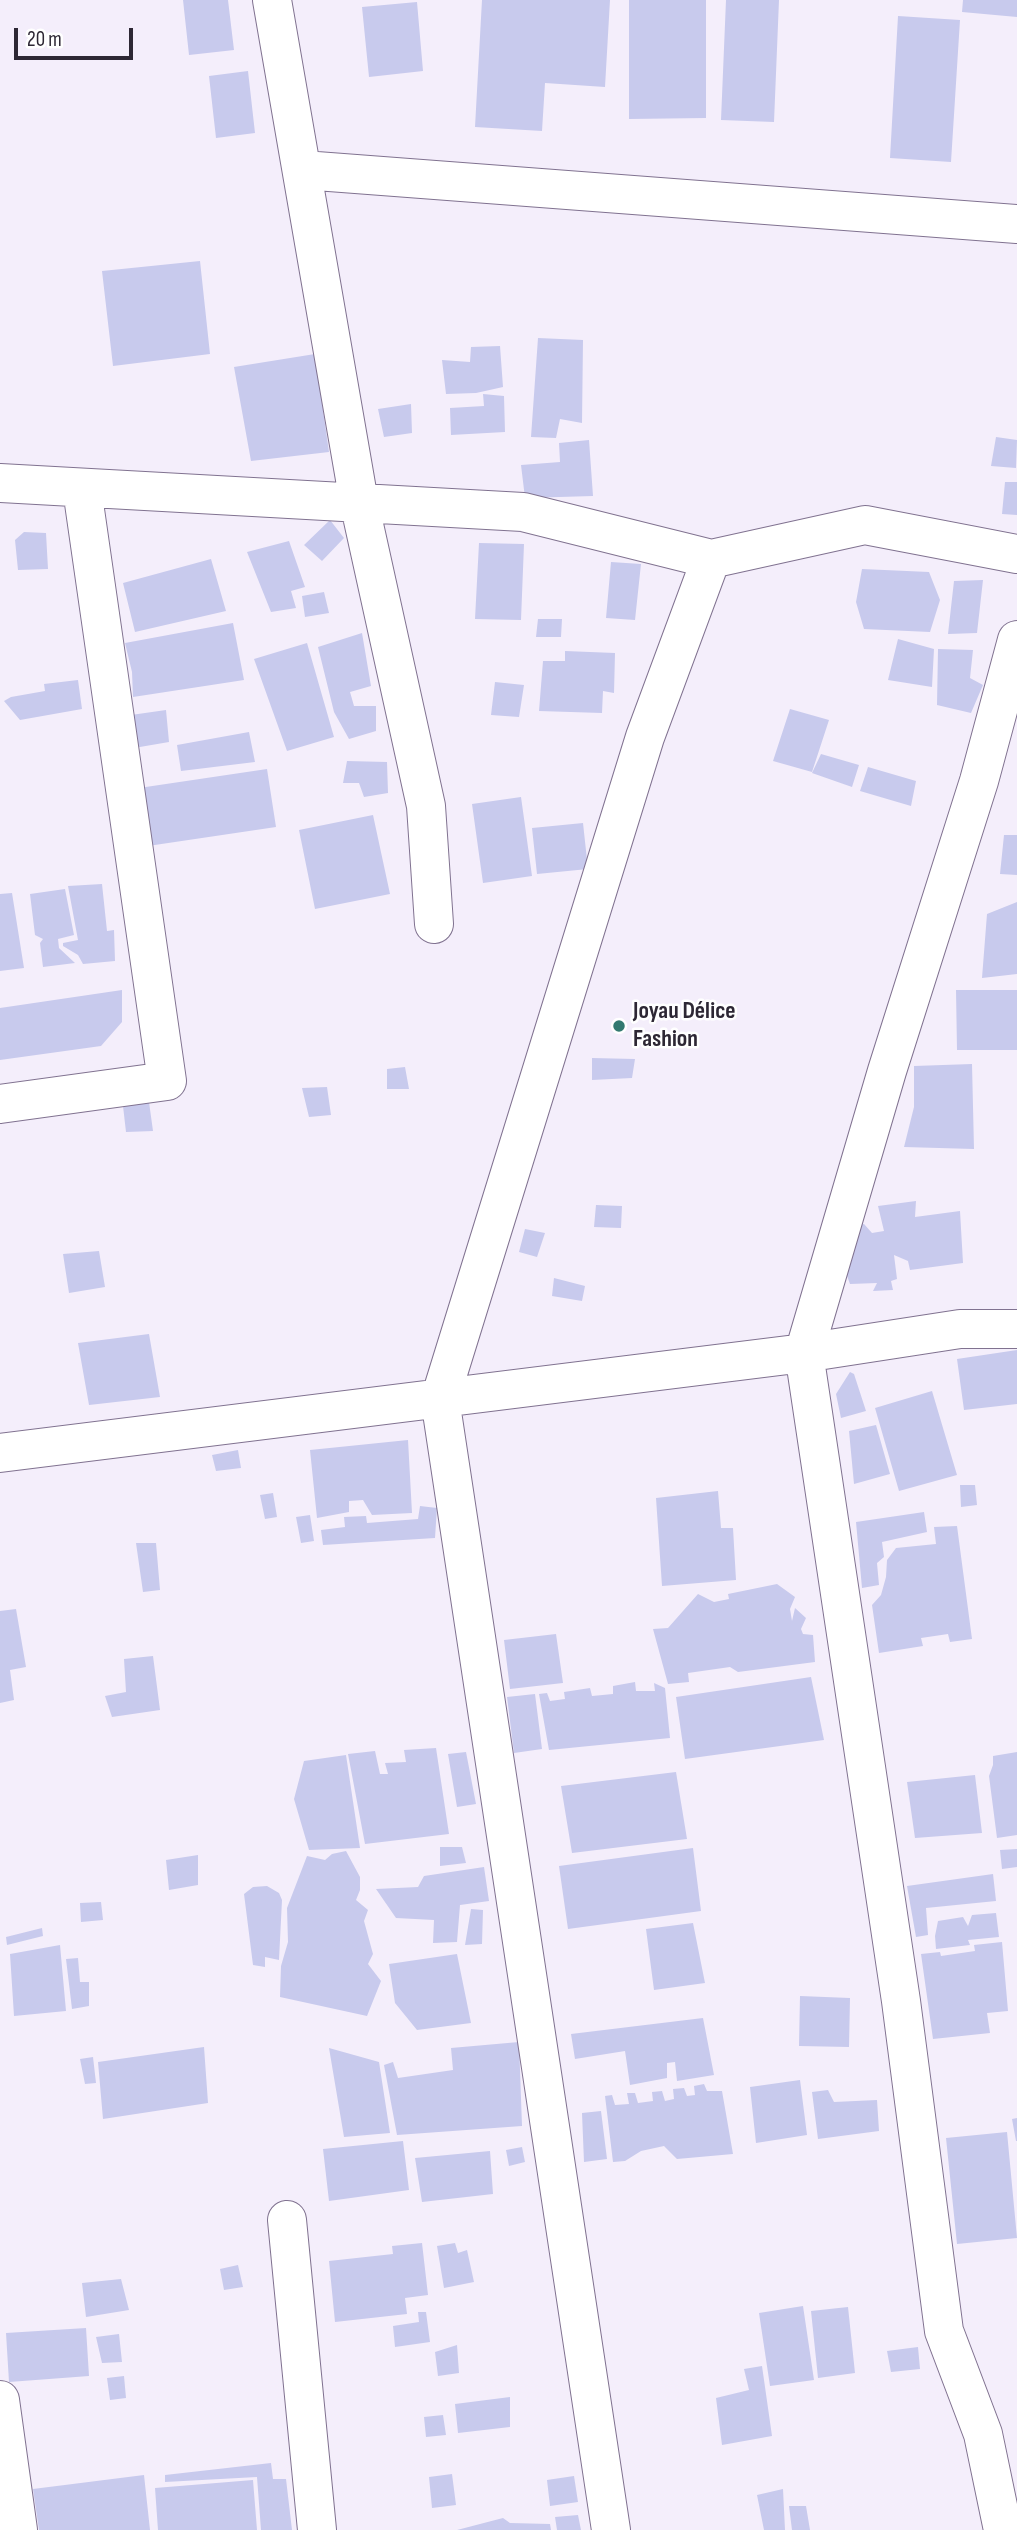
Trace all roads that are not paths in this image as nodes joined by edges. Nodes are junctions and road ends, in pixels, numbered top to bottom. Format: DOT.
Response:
graph roads {
  1 [pos="272,0"];
  2 [pos="303,170"];
  3 [pos="1017,224"];
  4 [pos="0,483"];
  5 [pos="82,489"];
  6 [pos="359,502"];
  7 [pos="1017,554"];
  8 [pos="711,559"];
  9 [pos="1017,640"];
  10 [pos="434,924"];
  11 [pos="0,1104"];
  12 [pos="1017,1329"];
  13 [pos="804,1353"];
  14 [pos="440,1399"];
  15 [pos="0,1453"];
  16 [pos="287,2220"];
  17 [pos="0,2400"];
  18 [pos="18,2530"];
  19 [pos="317,2530"];
  20 [pos="611,2530"];
  21 [pos="1003,2530"];
  1 -- 2 [label="street"];
  2 -- 3 [label="street"];
  2 -- 6 [label="street"];
  4 -- 5 [label="street"];
  5 -- 6 [label="street"];
  5 -- 11 [label="street"];
  6 -- 8 [label="street"];
  6 -- 10 [label="street"];
  7 -- 8 [label="street"];
  8 -- 14 [label="street"];
  9 -- 13 [label="street"];
  12 -- 13 [label="street"];
  13 -- 14 [label="street"];
  13 -- 21 [label="street"];
  14 -- 15 [label="street"];
  14 -- 20 [label="street"];
  16 -- 19 [label="street"];
  17 -- 18 [label="street"];
}
